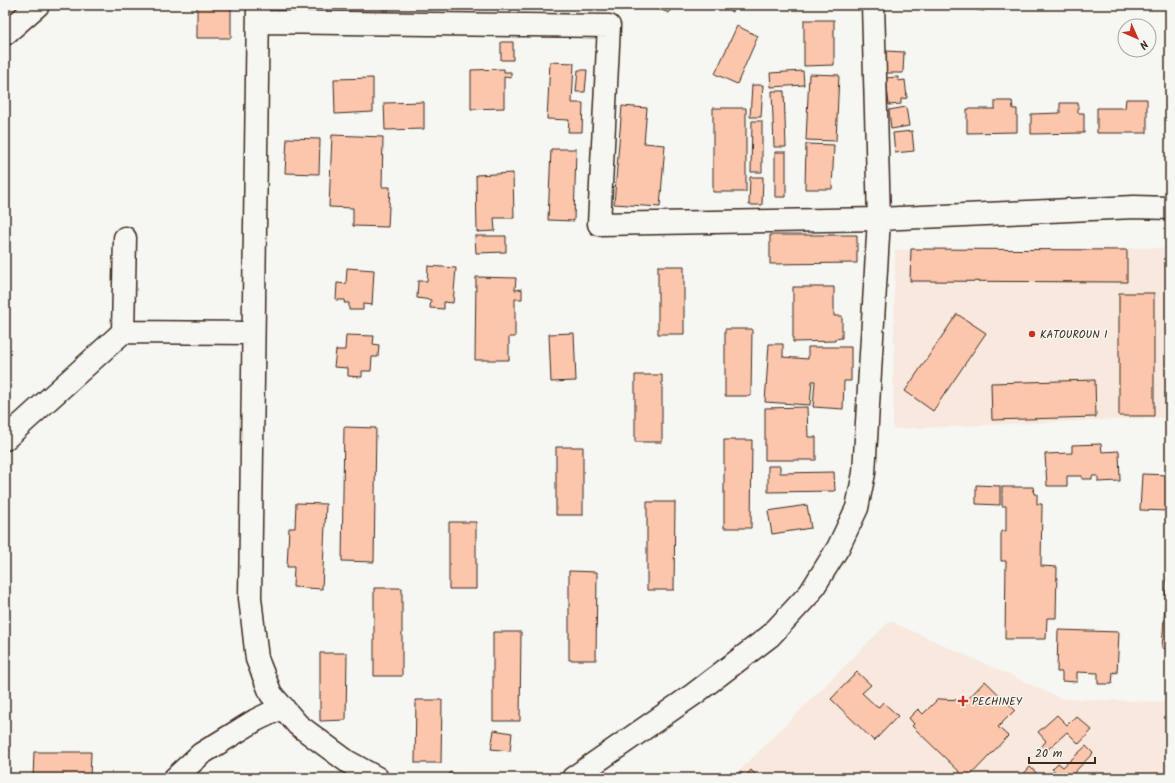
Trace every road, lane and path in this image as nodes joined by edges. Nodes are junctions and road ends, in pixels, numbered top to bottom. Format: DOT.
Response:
graph roads {
  1 [pos="38,5"];
  2 [pos="873,5"];
  3 [pos="258,14"];
  4 [pos="5,34"];
  5 [pos="1170,208"];
  6 [pos="879,219"];
  7 [pos="125,238"];
  8 [pos="123,332"];
  9 [pos="253,333"];
  10 [pos="5,439"];
  11 [pos="283,707"];
  12 [pos="175,778"];
  13 [pos="377,778"];
  14 [pos="573,778"];
  1 -- 4 [label="street"];
  2 -- 6 [label="street"];
  3 -- 6 [label="street"];
  3 -- 9 [label="street"];
  5 -- 6 [label="street"];
  6 -- 14 [label="street"];
  7 -- 8 [label="street"];
  8 -- 9 [label="street"];
  8 -- 10 [label="street"];
  9 -- 11 [label="street"];
  11 -- 12 [label="street"];
  11 -- 13 [label="street"];
}
